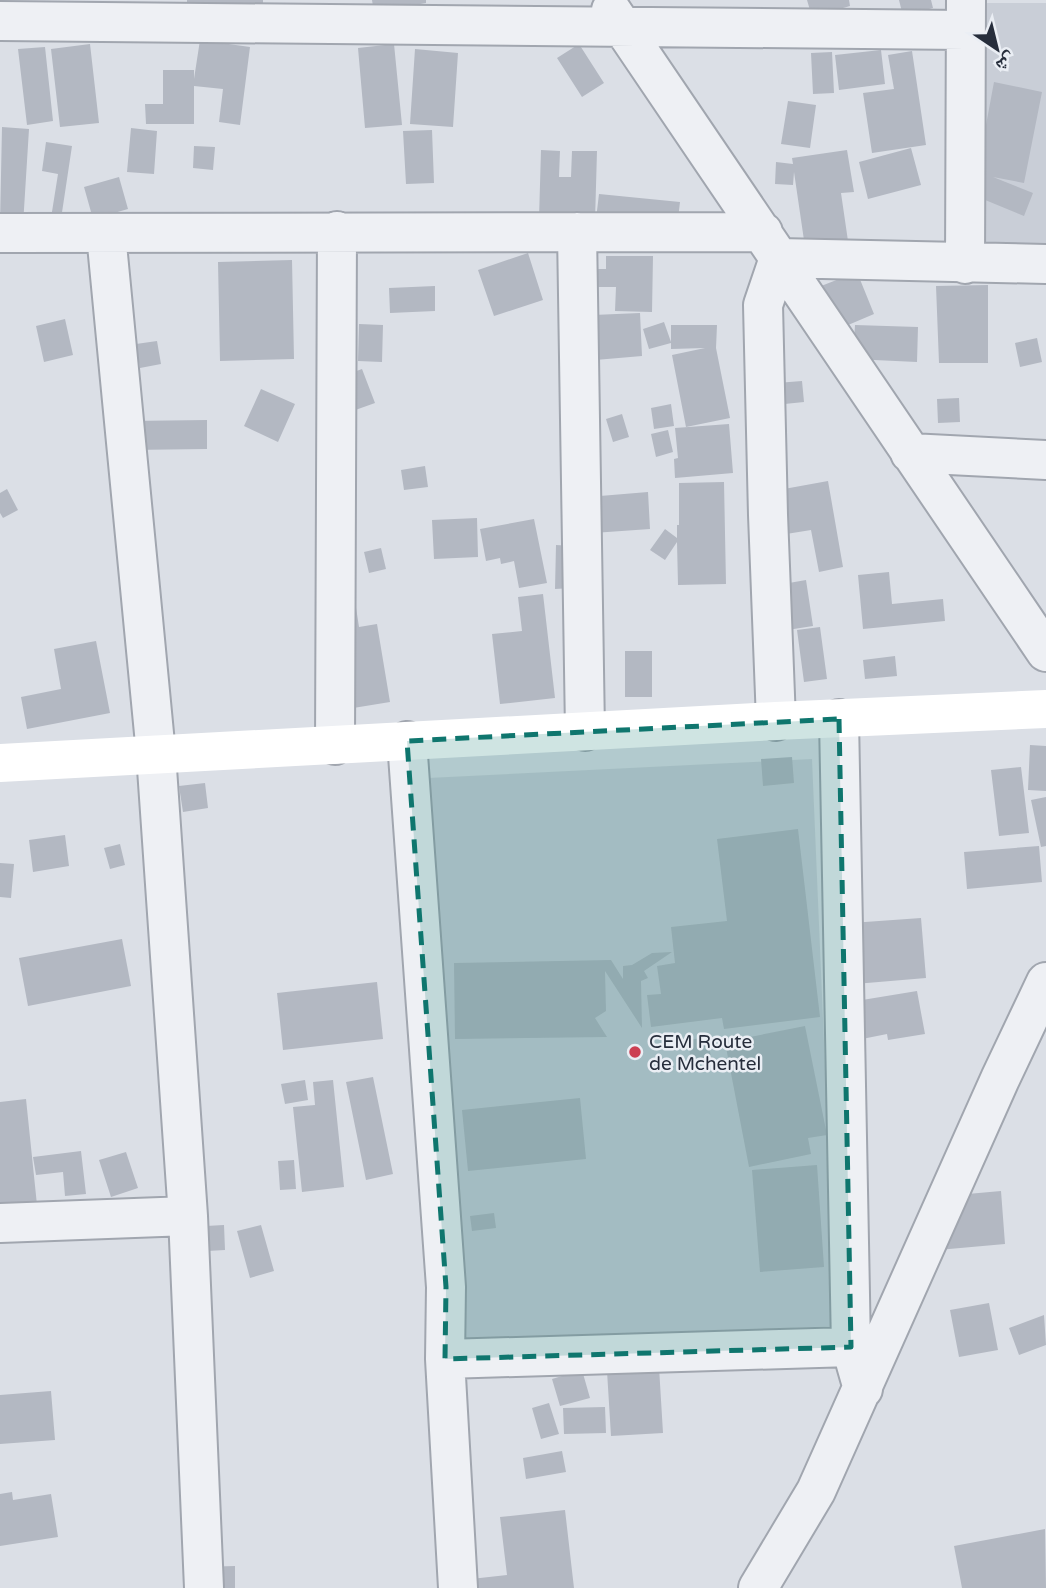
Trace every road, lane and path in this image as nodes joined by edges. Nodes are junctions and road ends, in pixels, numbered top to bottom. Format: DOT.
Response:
graph roads {
  1 [pos="613,13"];
  2 [pos="966,15"];
  3 [pos="0,21"];
  4 [pos="337,231"];
  5 [pos="577,232"];
  6 [pos="0,233"];
  7 [pos="106,234"];
  8 [pos="771,245"];
  9 [pos="965,264"];
  10 [pos="1046,264"];
  11 [pos="910,453"];
  12 [pos="1046,460"];
  13 [pos="1044,646"];
  14 [pos="1046,709"];
  15 [pos="839,719"];
  16 [pos="776,721"];
  17 [pos="585,731"];
  18 [pos="407,741"];
  19 [pos="335,745"];
  20 [pos="156,754"];
  21 [pos="0,763"];
  22 [pos="1046,982"];
  23 [pos="188,1216"];
  24 [pos="0,1223"];
  25 [pos="851,1347"];
  26 [pos="445,1359"];
  27 [pos="863,1389"];
  28 [pos="204,1588"];
  29 [pos="458,1588"];
  30 [pos="758,1588"];
  1 -- 2 [label="street"];
  1 -- 3 [label="street"];
  1 -- 8 [label="street"];
  2 -- 9 [label="street"];
  4 -- 5 [label="street"];
  4 -- 7 [label="street"];
  4 -- 19 [label="street"];
  5 -- 8 [label="street"];
  5 -- 17 [label="street"];
  6 -- 7 [label="street"];
  7 -- 20 [label="street"];
  8 -- 9 [label="street"];
  8 -- 11 [label="street"];
  8 -- 16 [label="street"];
  9 -- 10 [label="street"];
  11 -- 12 [label="street"];
  11 -- 13 [label="street"];
  14 -- 15 [label="street"];
  15 -- 16 [label="street"];
  15 -- 25 [label="street"];
  16 -- 17 [label="street"];
  17 -- 18 [label="street"];
  18 -- 19 [label="street"];
  18 -- 26 [label="street"];
  19 -- 20 [label="street"];
  20 -- 21 [label="street"];
  20 -- 23 [label="street"];
  22 -- 27 [label="street"];
  23 -- 24 [label="street"];
  23 -- 28 [label="street"];
  25 -- 26 [label="street"];
  25 -- 27 [label="street"];
  26 -- 29 [label="street"];
  27 -- 30 [label="street"];
}
